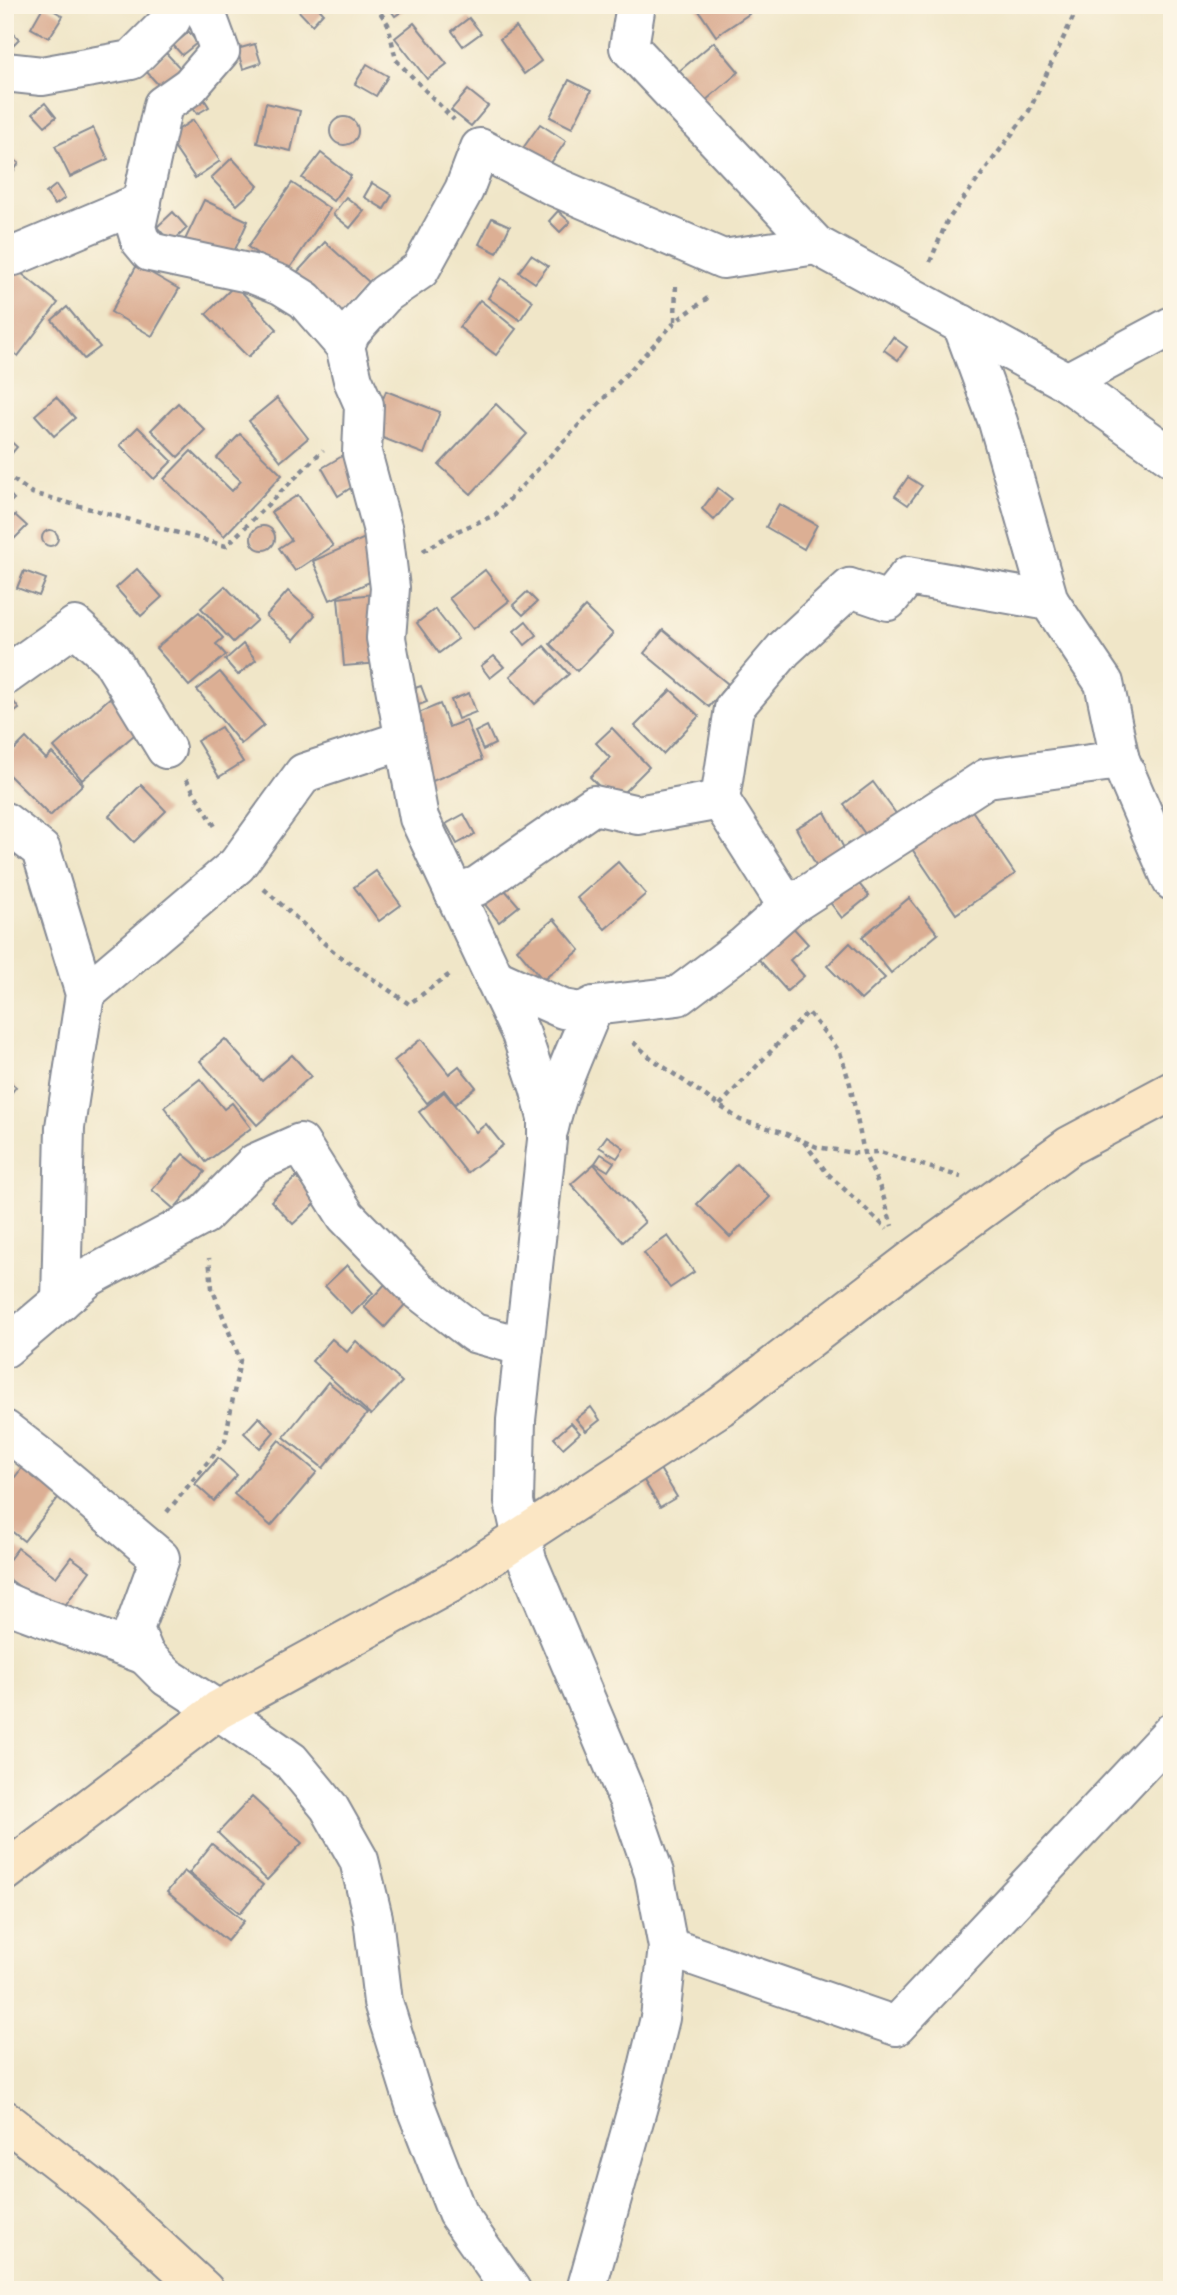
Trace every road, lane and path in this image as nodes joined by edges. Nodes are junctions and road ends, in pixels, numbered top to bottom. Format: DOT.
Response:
graph roads {
  1 [pos="376,5"];
  2 [pos="636,5"];
  3 [pos="1079,5"];
  4 [pos="205,9"];
  5 [pos="5,72"];
  6 [pos="480,148"];
  7 [pos="142,202"];
  8 [pos="816,245"];
  9 [pos="8,259"];
  10 [pos="716,291"];
  11 [pos="914,298"];
  12 [pos="962,324"];
  13 [pos="1172,326"];
  14 [pos="345,346"];
  15 [pos="1067,382"];
  16 [pos="363,428"];
  17 [pos="1172,457"];
  18 [pos="5,474"];
  19 [pos="388,572"];
  20 [pos="1049,601"];
  21 [pos="5,676"];
  22 [pos="404,740"];
  23 [pos="166,749"];
  24 [pos="1120,760"];
  25 [pos="720,800"];
  26 [pos="5,822"];
  27 [pos="237,865"];
  28 [pos="1172,881"];
  29 [pos="454,893"];
  30 [pos="788,906"];
  31 [pos="494,978"];
  32 [pos="85,994"];
  33 [pos="594,1006"];
  34 [pos="1172,1091"];
  35 [pos="719,1105"];
  36 [pos="547,1140"];
  37 [pos="803,1142"];
  38 [pos="864,1153"];
  39 [pos="1010,1190"];
  40 [pos="204,1215"];
  41 [pos="905,1249"];
  42 [pos="61,1301"];
  43 [pos="524,1347"];
  44 [pos="5,1348"];
  45 [pos="5,1430"];
  46 [pos="522,1537"];
  47 [pos="160,1558"];
  48 [pos="5,1602"];
  49 [pos="145,1655"];
  50 [pos="218,1710"];
  51 [pos="1172,1732"];
  52 [pos="5,1872"];
  53 [pos="668,1947"];
  54 [pos="5,2120"];
  55 [pos="204,2290"];
  56 [pos="511,2290"];
  57 [pos="586,2290"];
  1 -- 6 [label="path"];
  2 -- 8 [label="street"];
  3 -- 11 [label="path"];
  4 -- 5 [label="street"];
  4 -- 7 [label="street"];
  6 -- 8 [label="street"];
  6 -- 14 [label="street"];
  7 -- 9 [label="street"];
  7 -- 14 [label="street"];
  8 -- 11 [label="street"];
  10 -- 19 [label="path"];
  11 -- 12 [label="street"];
  12 -- 15 [label="street"];
  12 -- 20 [label="street"];
  13 -- 15 [label="street"];
  14 -- 16 [label="street"];
  15 -- 17 [label="street"];
  16 -- 18 [label="path"];
  16 -- 19 [label="street"];
  19 -- 22 [label="street"];
  20 -- 24 [label="street"];
  20 -- 25 [label="street"];
  21 -- 23 [label="street"];
  22 -- 27 [label="street"];
  22 -- 29 [label="street"];
  23 -- 27 [label="path"];
  24 -- 28 [label="street"];
  24 -- 30 [label="street"];
  25 -- 29 [label="street"];
  25 -- 30 [label="street"];
  26 -- 32 [label="street"];
  27 -- 31 [label="path"];
  27 -- 32 [label="street"];
  29 -- 31 [label="street"];
  30 -- 33 [label="street"];
  31 -- 33 [label="street"];
  31 -- 36 [label="street"];
  32 -- 42 [label="street"];
  33 -- 35 [label="path"];
  33 -- 36 [label="street"];
  34 -- 39 [label="street"];
  35 -- 37 [label="path"];
  35 -- 38 [label="path"];
  36 -- 43 [label="street"];
  37 -- 38 [label="path"];
  37 -- 41 [label="path"];
  38 -- 39 [label="path"];
  38 -- 41 [label="path"];
  39 -- 41 [label="street"];
  40 -- 42 [label="street"];
  40 -- 43 [label="street"];
  40 -- 47 [label="path"];
  41 -- 46 [label="street"];
  42 -- 44 [label="street"];
  43 -- 46 [label="street"];
  45 -- 47 [label="street"];
  46 -- 50 [label="street"];
  46 -- 53 [label="street"];
  47 -- 49 [label="street"];
  48 -- 49 [label="street"];
  49 -- 50 [label="street"];
  50 -- 52 [label="street"];
  50 -- 56 [label="street"];
  51 -- 53 [label="street"];
  53 -- 57 [label="street"];
  54 -- 55 [label="street"];
}
